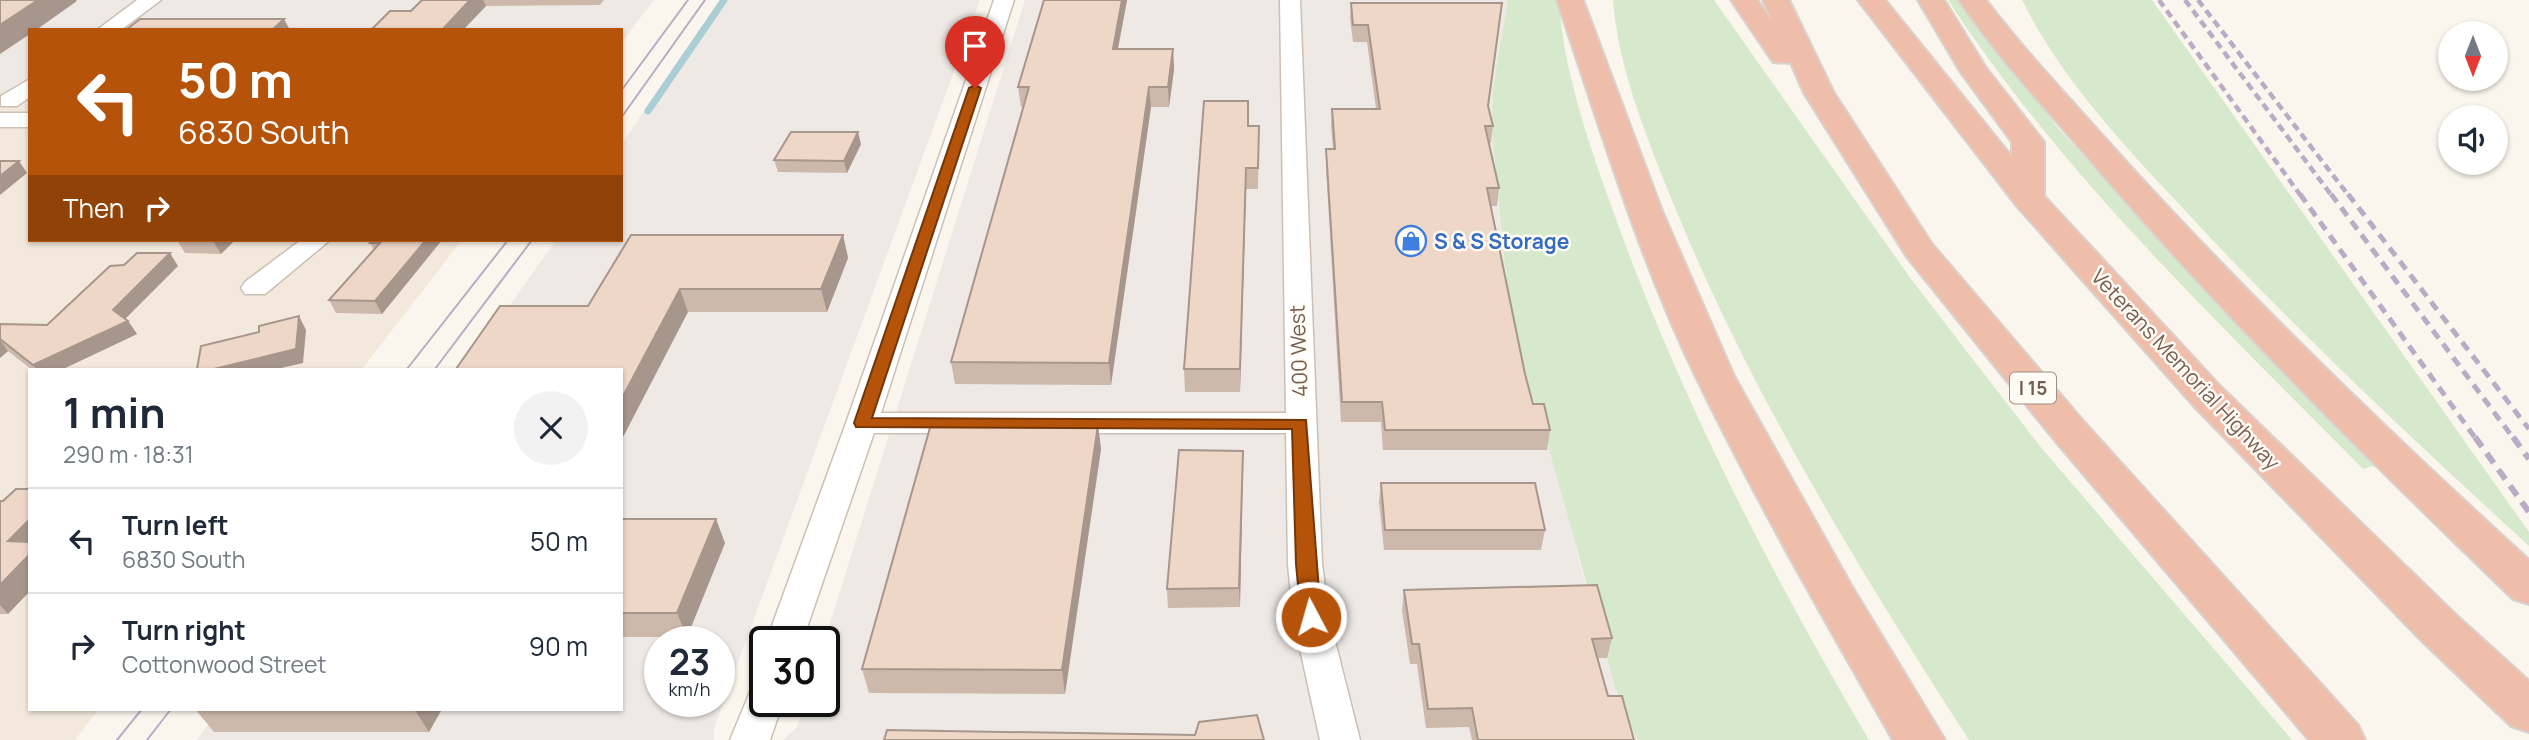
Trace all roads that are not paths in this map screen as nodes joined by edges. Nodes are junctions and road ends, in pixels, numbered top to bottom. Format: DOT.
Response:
graph roads {
  1 [pos="151,0"];
  2 [pos="1004,0"];
  3 [pos="1290,0"];
  4 [pos="1570,0"];
  5 [pos="1597,0"];
  6 [pos="1744,0"];
  7 [pos="1776,0"];
  8 [pos="1871,0"];
  9 [pos="1931,0"];
  10 [pos="1972,0"];
  11 [pos="1996,0"];
  12 [pos="110,28"];
  13 [pos="28,88"];
  14 [pos="1605,104"];
  15 [pos="5,111"];
  16 [pos="2071,118"];
  17 [pos="28,119"];
  18 [pos="2028,198"];
  19 [pos="314,242"];
  20 [pos="1919,250"];
  21 [pos="255,288"];
  22 [pos="862,423"];
  23 [pos="1300,424"];
  24 [pos="2529,587"];
  25 [pos="790,626"];
  26 [pos="2529,711"];
  27 [pos="758,717"];
  28 [pos="750,740"];
  29 [pos="1340,740"];
  30 [pos="1920,740"];
  31 [pos="2340,740"];
  1 -- 12 [label="street"];
  2 -- 22 [label="street"];
  3 -- 23 [label="street, 400 West"];
  4 -- 14 [label="highway"];
  5 -- 14 [label="highway"];
  6 -- 20 [label="highway"];
  7 -- 20 [label="highway, I 15"];
  8 -- 18 [label="highway, Veterans Memorial Highway"];
  9 -- 18 [label="highway"];
  10 -- 16 [label="highway"];
  11 -- 16 [label="highway"];
  13 -- 15 [label="street"];
  14 -- 30 [label="highway"];
  15 -- 17 [label="street"];
  16 -- 24 [label="highway"];
  18 -- 26 [label="highway, Veterans Memorial Highway"];
  19 -- 21 [label="street"];
  20 -- 31 [label="highway, I 15"];
  22 -- 23 [label="street"];
  22 -- 25 [label="street"];
  23 -- 29 [label="street, 400 West"];
  27 -- 28 [label="street"];
}
